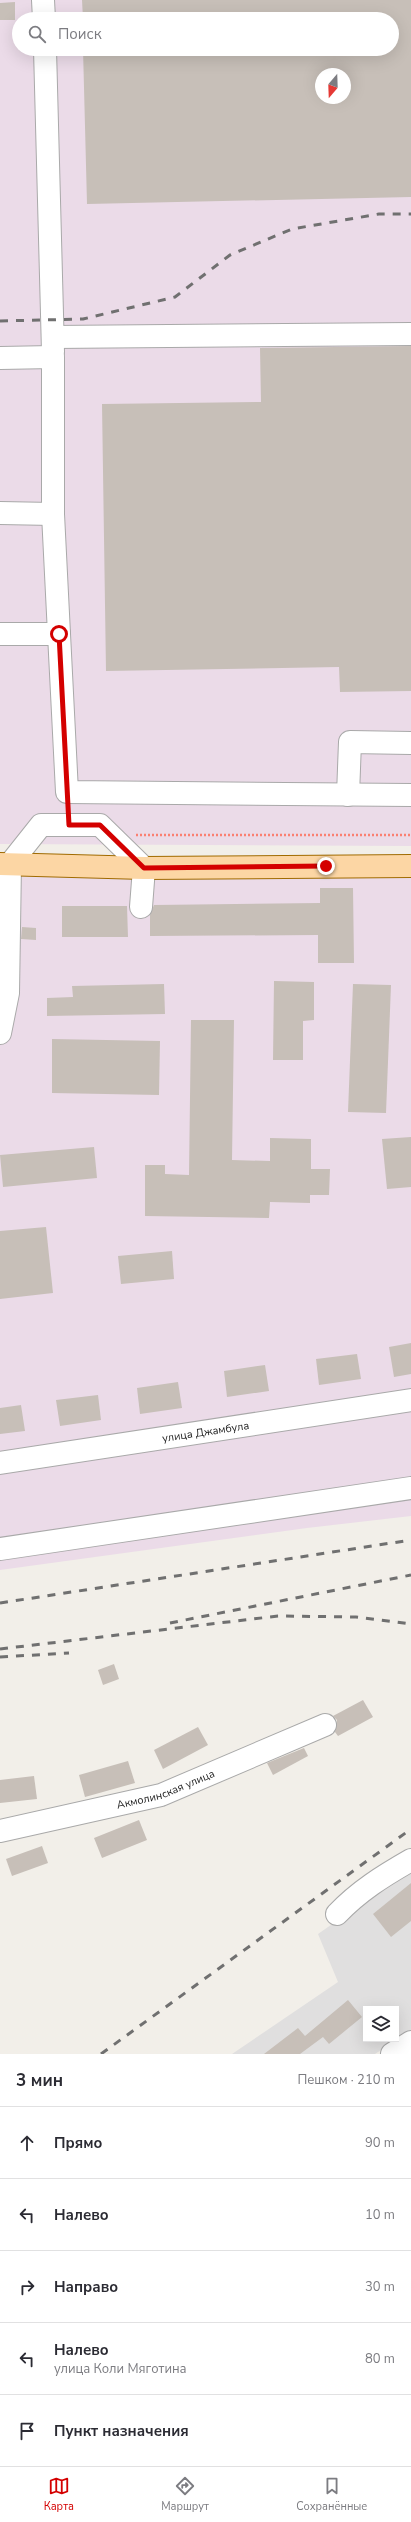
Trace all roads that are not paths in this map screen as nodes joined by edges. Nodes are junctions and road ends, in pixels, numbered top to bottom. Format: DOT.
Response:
graph roads {
  1 [pos="43,0"];
  2 [pos="44,12"];
  3 [pos="45,56"];
  4 [pos="411,334"];
  5 [pos="53,347"];
  6 [pos="0,358"];
  7 [pos="0,513"];
  8 [pos="53,514"];
  9 [pos="0,634"];
  10 [pos="59,634"];
  11 [pos="411,743"];
  12 [pos="67,792"];
  13 [pos="348,795"];
  14 [pos="411,795"];
  15 [pos="69,825"];
  16 [pos="5,864"];
  17 [pos="411,866"];
  18 [pos="144,868"];
  19 [pos="141,907"];
  20 [pos="0,1033"];
  21 [pos="411,1400"];
  22 [pos="0,1463"];
  23 [pos="411,1488"];
  24 [pos="0,1549"];
  25 [pos="325,1725"];
  26 [pos="0,1831"];
  27 [pos="411,1860"];
  28 [pos="337,1914"];
  29 [pos="411,2042"];
  30 [pos="392,2054"];
  1 -- 2 [label="street"];
  3 -- 5 [label="street"];
  4 -- 5 [label="street"];
  5 -- 6 [label="street"];
  5 -- 8 [label="street"];
  7 -- 8 [label="street"];
  8 -- 10 [label="street"];
  9 -- 10 [label="street"];
  10 -- 12 [label="street"];
  11 -- 13 [label="street"];
  12 -- 13 [label="street"];
  12 -- 15 [label="street"];
  13 -- 14 [label="street"];
  15 -- 16 [label="street"];
  15 -- 18 [label="street"];
  16 -- 18 [label="main road"];
  16 -- 20 [label="street"];
  17 -- 18 [label="main road"];
  18 -- 19 [label="street"];
  21 -- 22 [label="street, улица Джамбула"];
  23 -- 24 [label="street"];
  25 -- 26 [label="street, Акмолинская улица"];
  27 -- 28 [label="street"];
  29 -- 30 [label="street"];
}
